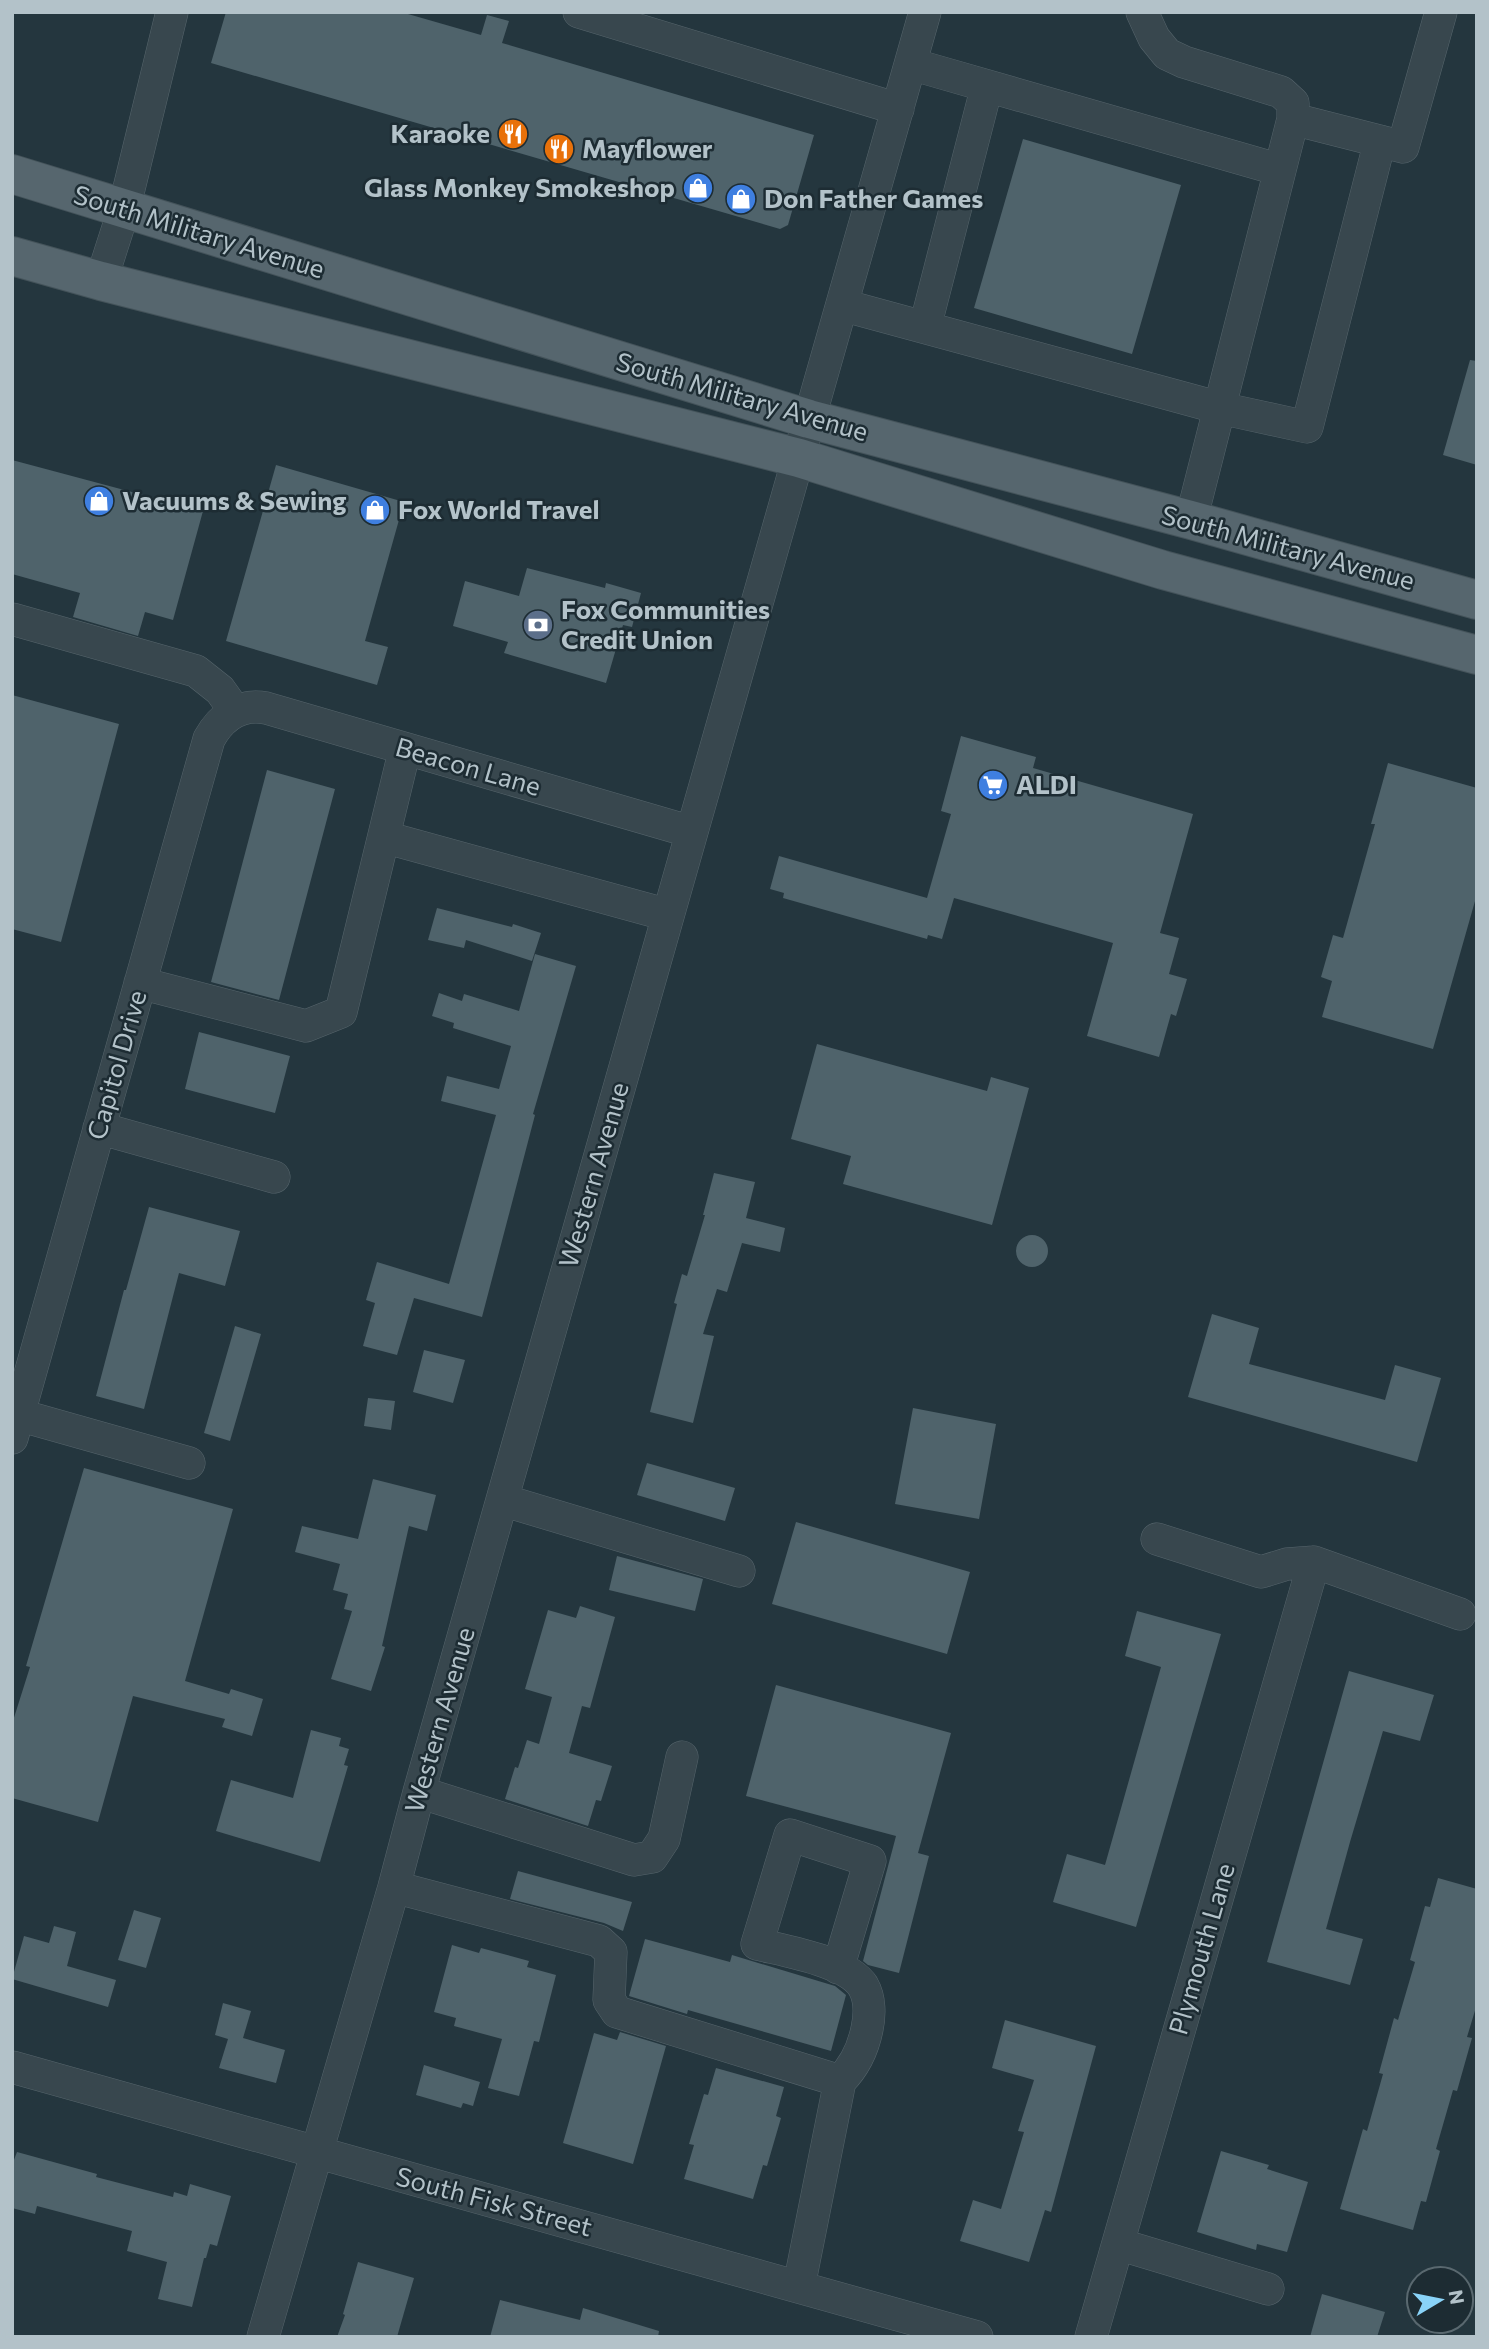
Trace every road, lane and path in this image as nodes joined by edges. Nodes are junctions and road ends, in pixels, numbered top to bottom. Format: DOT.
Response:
graph roads {
  1 [pos="172,12"];
  2 [pos="579,12"];
  3 [pos="925,12"];
  4 [pos="1142,12"];
  5 [pos="1441,12"];
  6 [pos="911,64"];
  7 [pos="987,86"];
  8 [pos="898,109"];
  9 [pos="1293,119"];
  10 [pos="1380,141"];
  11 [pos="1280,170"];
  12 [pos="15,176"];
  13 [pos="124,209"];
  14 [pos="12,256"];
  15 [pos="101,281"];
  16 [pos="842,305"];
  17 [pos="925,327"];
  18 [pos="1220,408"];
  19 [pos="809,419"];
  20 [pos="799,458"];
  21 [pos="1191,520"];
  22 [pos="1477,600"];
  23 [pos="12,619"];
  24 [pos="1477,655"];
  25 [pos="239,710"];
  26 [pos="405,748"];
  27 [pos="692,832"];
  28 [pos="384,837"];
  29 [pos="668,915"];
  30 [pos="140,984"];
  31 [pos="99,1128"];
  32 [pos="274,1177"];
  33 [pos="15,1427"];
  34 [pos="189,1463"];
  35 [pos="502,1500"];
  36 [pos="1157,1539"];
  37 [pos="1314,1562"];
  38 [pos="739,1571"];
  39 [pos="1460,1614"];
  40 [pos="682,1757"];
  41 [pos="419,1792"];
  42 [pos="394,1887"];
  43 [pos="838,1968"];
  44 [pos="12,2067"];
  45 [pos="840,2081"];
  46 [pos="316,2152"];
  47 [pos="1118,2244"];
  48 [pos="799,2286"];
  49 [pos="1268,2289"];
  50 [pos="263,2337"];
  51 [pos="976,2337"];
  52 [pos="1091,2337"];
  1 -- 13 [label="street"];
  2 -- 8 [label="street"];
  3 -- 6 [label="street, Western Avenue"];
  4 -- 9 [label="street"];
  5 -- 10 [label="street"];
  6 -- 7 [label="street"];
  6 -- 8 [label="street, Western Avenue"];
  7 -- 11 [label="street"];
  7 -- 17 [label="street"];
  8 -- 16 [label="street, Western Avenue"];
  9 -- 10 [label="street"];
  9 -- 11 [label="street"];
  10 -- 18 [label="street"];
  11 -- 18 [label="street"];
  12 -- 13 [label="main road, South Military Avenue"];
  13 -- 15 [label="street"];
  13 -- 19 [label="main road, South Military Avenue"];
  14 -- 15 [label="main road, South Military Avenue"];
  15 -- 20 [label="main road, South Military Avenue"];
  16 -- 17 [label="street"];
  16 -- 19 [label="street, Western Avenue"];
  17 -- 18 [label="street"];
  18 -- 21 [label="street"];
  19 -- 20 [label="street, Western Avenue"];
  19 -- 21 [label="main road, South Military Avenue"];
  20 -- 24 [label="main road, South Military Avenue"];
  20 -- 27 [label="street, Western Avenue"];
  21 -- 22 [label="main road, South Military Avenue"];
  23 -- 25 [label="street"];
  25 -- 26 [label="street, Beacon Lane"];
  25 -- 30 [label="street, Capitol Drive"];
  26 -- 27 [label="street, Beacon Lane"];
  26 -- 28 [label="street"];
  27 -- 29 [label="street, Western Avenue"];
  28 -- 29 [label="street"];
  28 -- 30 [label="street"];
  29 -- 35 [label="street, Western Avenue"];
  30 -- 31 [label="street, Capitol Drive"];
  31 -- 32 [label="street"];
  31 -- 33 [label="street, Capitol Drive"];
  33 -- 34 [label="street"];
  35 -- 38 [label="street"];
  35 -- 41 [label="street, Western Avenue"];
  36 -- 37 [label="street"];
  37 -- 39 [label="street"];
  37 -- 47 [label="street, Plymouth Lane"];
  40 -- 41 [label="street"];
  41 -- 42 [label="street, Western Avenue"];
  42 -- 45 [label="street"];
  42 -- 46 [label="street, Western Avenue"];
  43 -- 45 [label="street"];
  44 -- 46 [label="street, South Fisk Street"];
  45 -- 48 [label="street"];
  46 -- 48 [label="street, South Fisk Street"];
  46 -- 50 [label="street, Western Avenue"];
  47 -- 49 [label="street"];
  47 -- 52 [label="street, Plymouth Lane"];
  48 -- 51 [label="street, South Fisk Street"];
}
